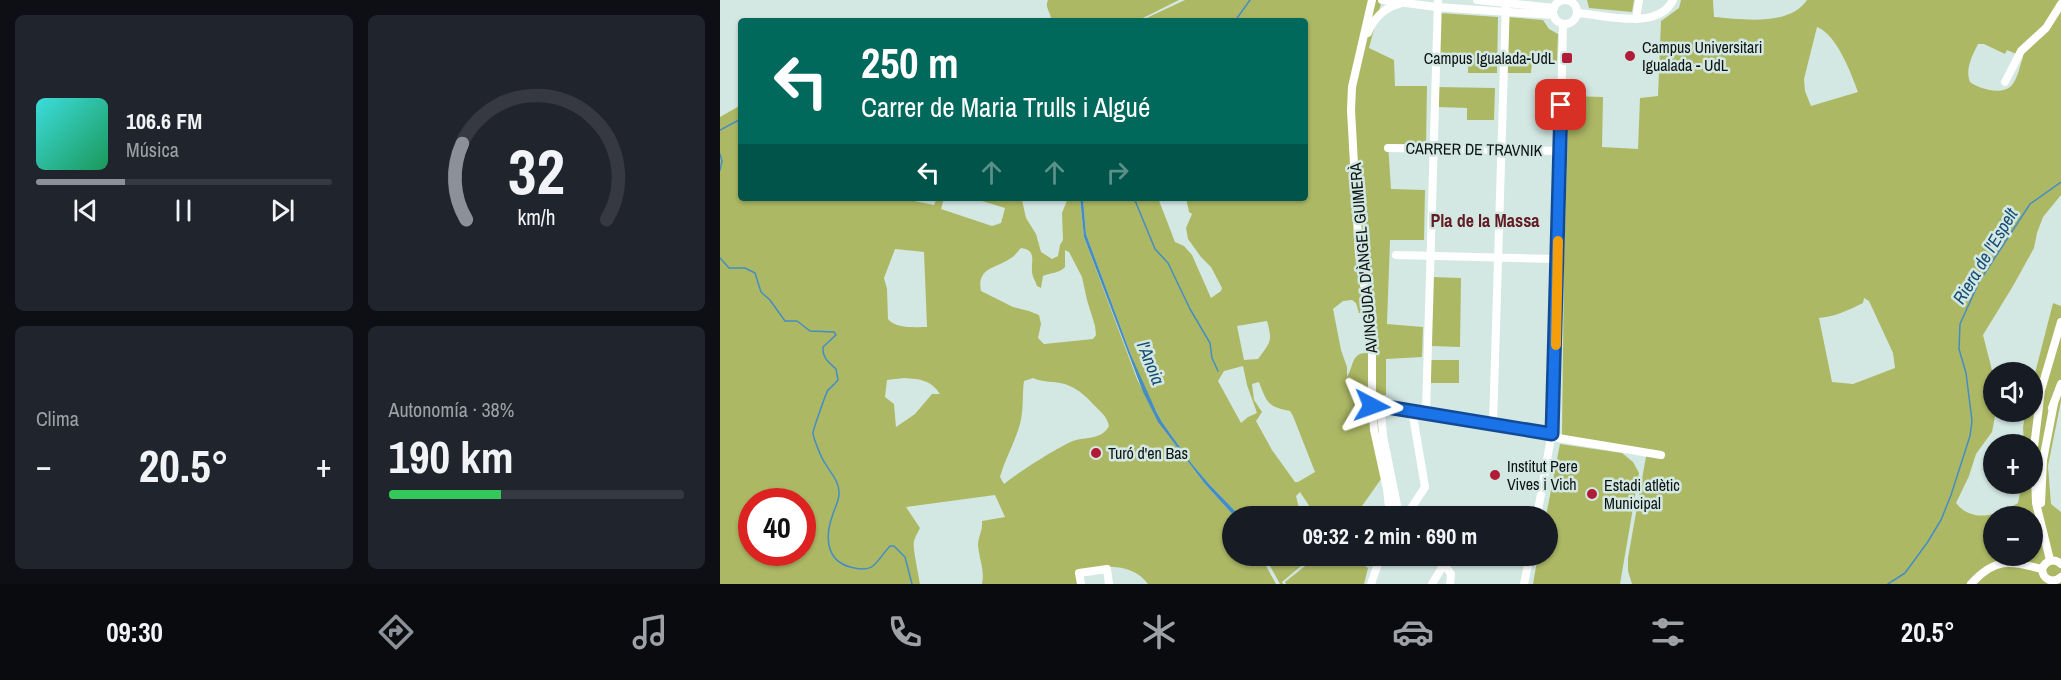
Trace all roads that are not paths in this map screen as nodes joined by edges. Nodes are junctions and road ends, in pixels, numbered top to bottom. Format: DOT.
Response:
graph roads {
  1 [pos="1372,0"];
  2 [pos="1382,0"];
  3 [pos="1477,0"];
  4 [pos="1568,0"];
  5 [pos="1639,0"];
  6 [pos="1673,0"];
  7 [pos="1505,1"];
  8 [pos="1404,3"];
  9 [pos="1437,3"];
  10 [pos="2061,4"];
  11 [pos="1504,11"];
  12 [pos="1553,12"];
  13 [pos="1577,14"];
  14 [pos="1636,19"];
  15 [pos="1563,24"];
  16 [pos="2005,81"];
  17 [pos="1351,110"];
  18 [pos="1388,148"];
  19 [pos="1433,148"];
  20 [pos="1500,150"];
  21 [pos="1560,151"];
  22 [pos="1396,255"];
  23 [pos="1430,256"];
  24 [pos="1497,257"];
  25 [pos="1558,259"];
  26 [pos="2061,322"];
  27 [pos="2061,384"];
  28 [pos="2054,404"];
  29 [pos="1377,408"];
  30 [pos="1412,410"];
  31 [pos="1426,412"];
  32 [pos="1493,424"];
  33 [pos="1552,434"];
  34 [pos="1661,455"];
  35 [pos="2036,500"];
  36 [pos="1389,506"];
  37 [pos="1397,506"];
  38 [pos="1413,506"];
  39 [pos="1539,506"];
  40 [pos="2037,506"];
  41 [pos="2042,506"];
  42 [pos="2043,532"];
  43 [pos="2050,560"];
  44 [pos="2061,564"];
  45 [pos="1377,566"];
  46 [pos="1443,566"];
  47 [pos="1445,566"];
  48 [pos="1528,566"];
  49 [pos="2042,569"];
  50 [pos="2058,580"];
  51 [pos="1081,584"];
  52 [pos="1109,584"];
  53 [pos="1371,584"];
  54 [pos="1432,584"];
  55 [pos="1450,584"];
  56 [pos="1524,584"];
  57 [pos="1971,584"];
  1 -- 17 [label="street, AVINGUDA D'ÀNGEL GUIMERÀ"];
  2 -- 8 [label="street"];
  3 -- 7 [label="street"];
  4 -- 12 [label="street"];
  4 -- 13 [label="street"];
  5 -- 14 [label="street"];
  6 -- 14 [label="street"];
  7 -- 11 [label="street"];
  7 -- 12 [label="street"];
  8 -- 9 [label="street"];
  8 -- 17 [label="street"];
  9 -- 11 [label="street"];
  9 -- 19 [label="street"];
  10 -- 16 [label="street"];
  11 -- 12 [label="street"];
  11 -- 20 [label="street"];
  12 -- 15 [label="street"];
  13 -- 14 [label="street"];
  13 -- 15 [label="street"];
  15 -- 21 [label="street"];
  17 -- 29 [label="street, AVINGUDA D'ÀNGEL GUIMERÀ"];
  18 -- 19 [label="street, CARRER DE TRAVNIK"];
  19 -- 20 [label="street, CARRER DE TRAVNIK"];
  19 -- 23 [label="street"];
  20 -- 21 [label="street, CARRER DE TRAVNIK"];
  20 -- 24 [label="street"];
  21 -- 25 [label="street"];
  22 -- 23 [label="street"];
  23 -- 24 [label="street"];
  23 -- 31 [label="street"];
  24 -- 25 [label="street"];
  24 -- 32 [label="street"];
  25 -- 33 [label="street"];
  26 -- 35 [label="street"];
  27 -- 28 [label="street"];
  28 -- 35 [label="street"];
  28 -- 41 [label="street"];
  29 -- 30 [label="street"];
  29 -- 36 [label="street, AVINGUDA D'ÀNGEL GUIMERÀ"];
  29 -- 37 [label="street, AVINGUDA D'ÀNGEL GUIMERÀ"];
  30 -- 31 [label="street"];
  30 -- 38 [label="street"];
  31 -- 32 [label="street"];
  32 -- 33 [label="street"];
  33 -- 34 [label="street"];
  33 -- 39 [label="street"];
  35 -- 40 [label="street"];
  42 -- 43 [label="street"];
  43 -- 44 [label="street"];
  43 -- 49 [label="street"];
  45 -- 53 [label="street"];
  46 -- 54 [label="street"];
  47 -- 55 [label="street"];
  48 -- 56 [label="street"];
  49 -- 50 [label="street"];
  49 -- 57 [label="street"];
  51 -- 52 [label="street"];
}
